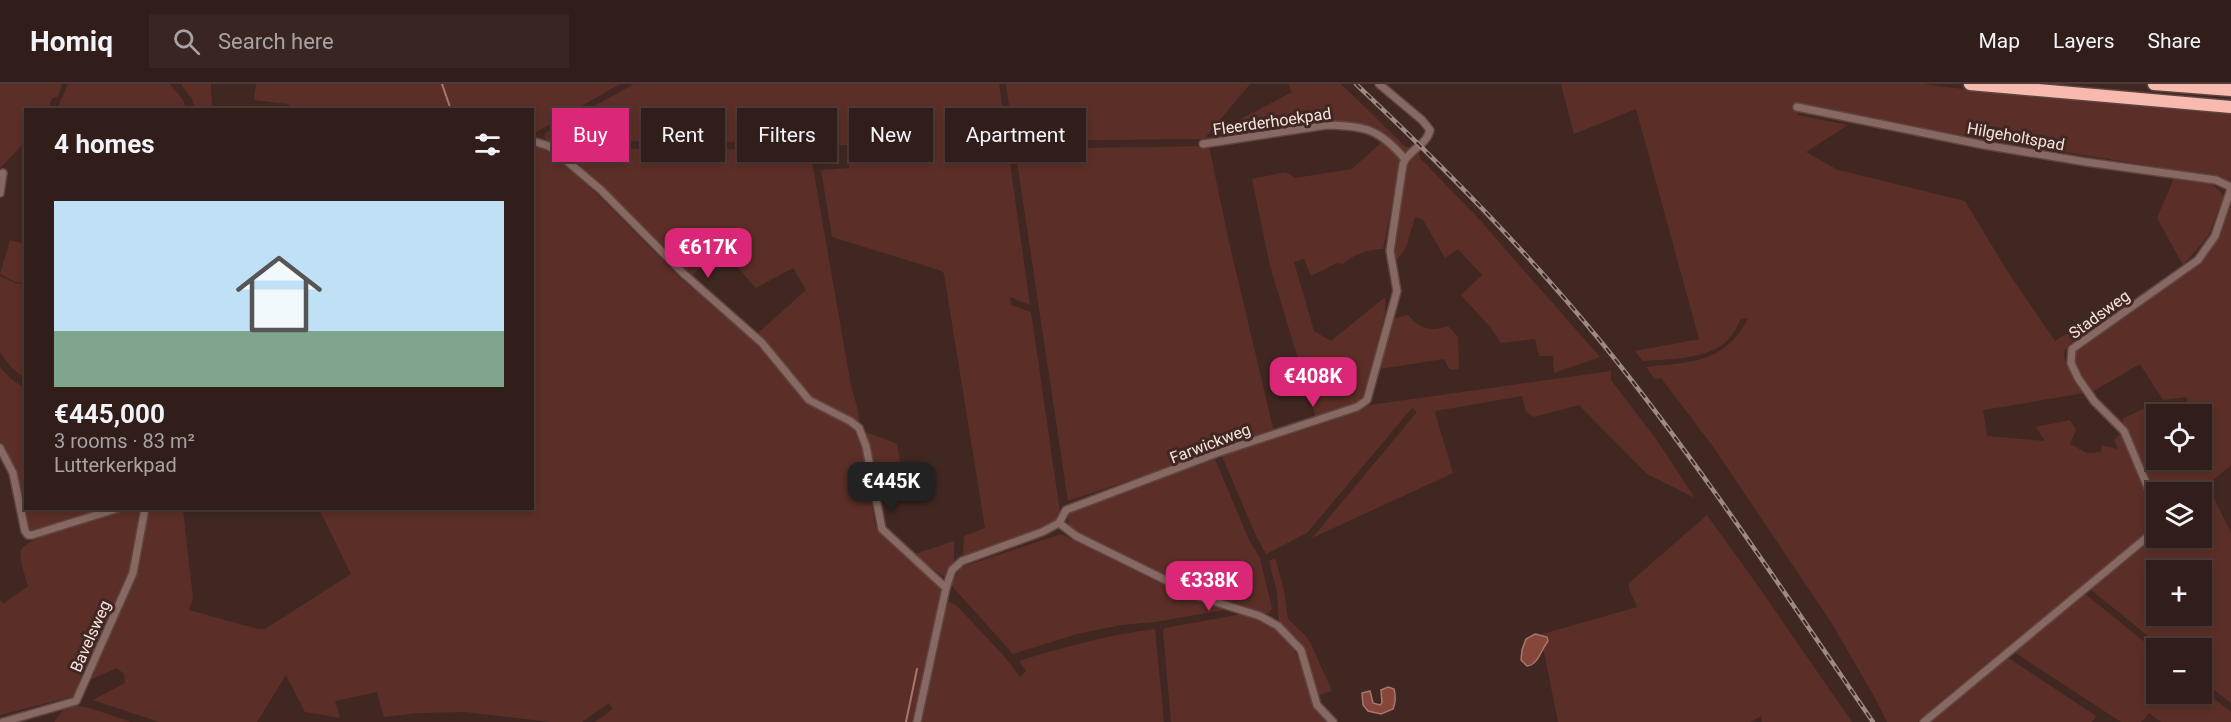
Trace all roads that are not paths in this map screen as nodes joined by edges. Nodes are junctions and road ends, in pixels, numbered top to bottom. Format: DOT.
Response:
graph roads {
  1 [pos="1379,84"];
  2 [pos="1970,84"];
  3 [pos="2154,84"];
  4 [pos="2231,90"];
  5 [pos="1797,107"];
  6 [pos="2231,107"];
  7 [pos="534,141"];
  8 [pos="1203,144"];
  9 [pos="1405,159"];
  10 [pos="3,173"];
  11 [pos="2231,188"];
  12 [pos="0,193"];
  13 [pos="0,448"];
  14 [pos="2146,483"];
  15 [pos="113,510"];
  16 [pos="144,510"];
  17 [pos="1059,523"];
  18 [pos="2146,539"];
  19 [pos="946,588"];
  20 [pos="3,722"];
  21 [pos="917,722"];
  22 [pos="1333,722"];
  23 [pos="1924,722"];
  1 -- 9 [label="street"];
  2 -- 6 [label="highway"];
  3 -- 4 [label="highway"];
  5 -- 11 [label="street, Hilgeholtspad"];
  7 -- 19 [label="street"];
  8 -- 9 [label="street, Fleerderhoekpad"];
  9 -- 17 [label="street, Farwickweg"];
  10 -- 12 [label="street"];
  11 -- 14 [label="street, Stadsweg"];
  13 -- 15 [label="street"];
  16 -- 20 [label="street, Bavelsweg"];
  17 -- 19 [label="street, Farwickweg"];
  17 -- 22 [label="street"];
  18 -- 23 [label="street"];
  19 -- 21 [label="street, Farwickweg"];
}
